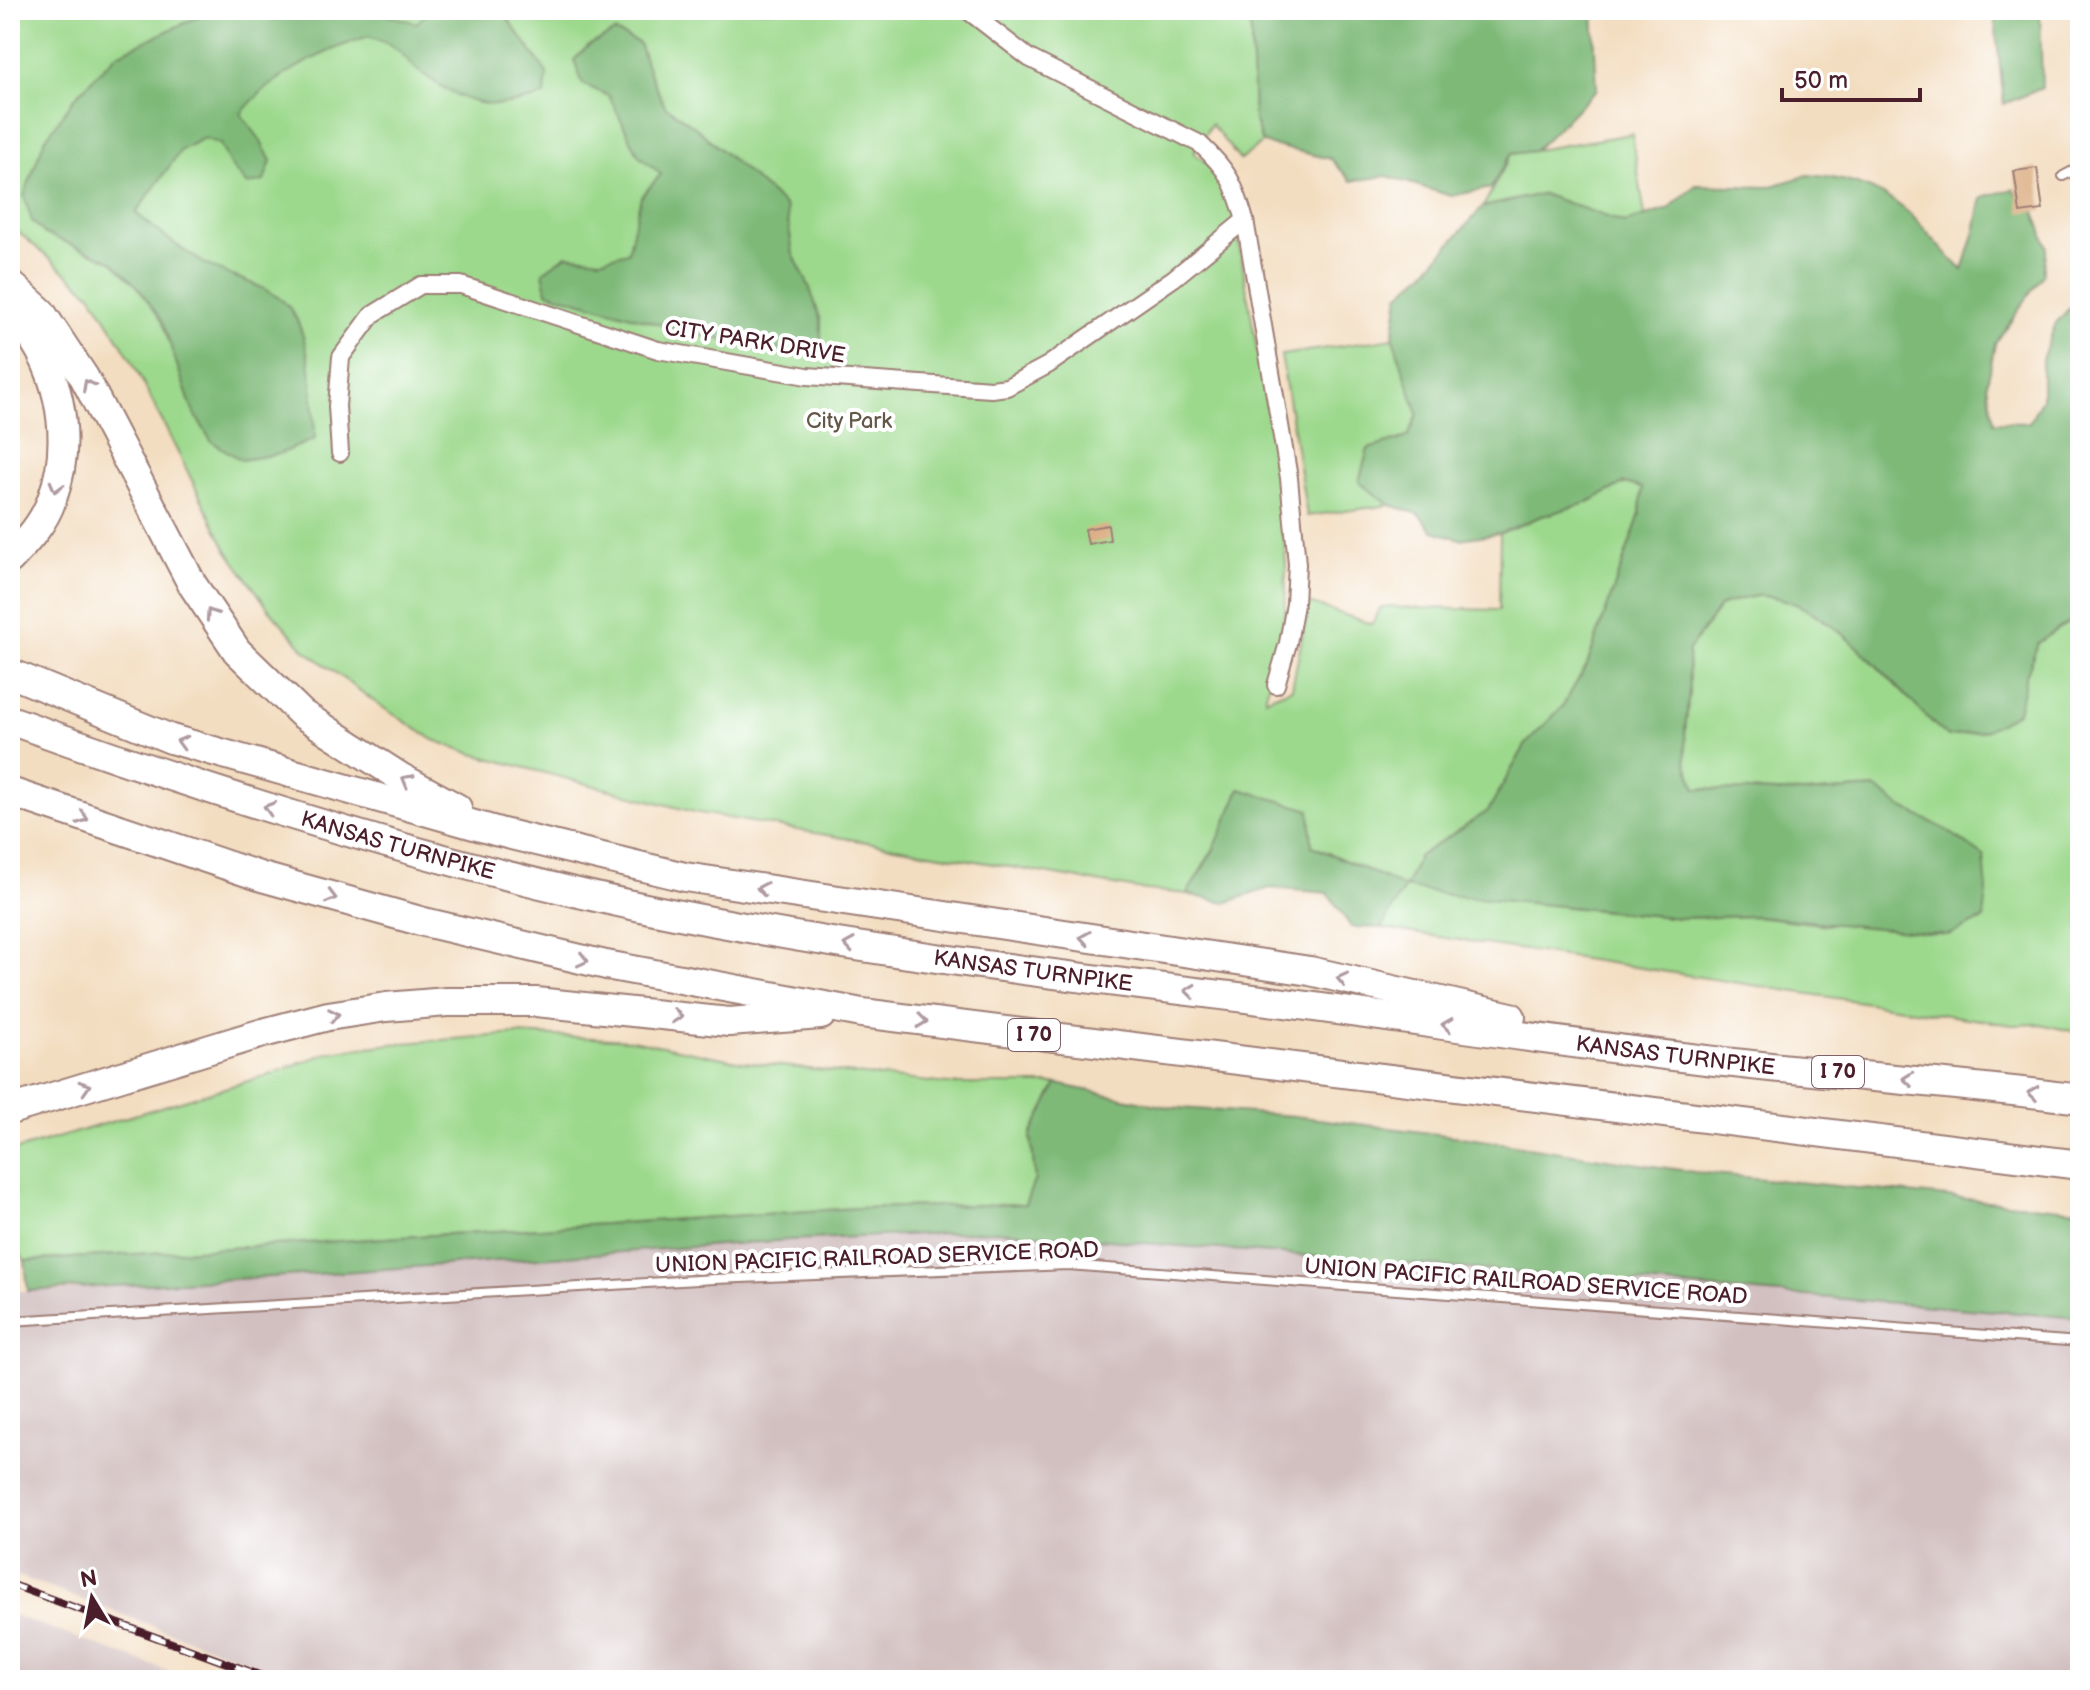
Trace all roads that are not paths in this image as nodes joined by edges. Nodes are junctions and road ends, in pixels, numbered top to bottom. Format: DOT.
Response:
graph roads {
  1 [pos="967,10"];
  2 [pos="2080,167"];
  3 [pos="2063,176"];
  4 [pos="1245,220"];
  5 [pos="10,284"];
  6 [pos="10,312"];
  7 [pos="340,453"];
  8 [pos="10,559"];
  9 [pos="10,673"];
  10 [pos="1276,685"];
  11 [pos="10,720"];
  12 [pos="10,792"];
  13 [pos="499,832"];
  14 [pos="862,1013"];
  15 [pos="1691,1058"];
  16 [pos="2080,1099"];
  17 [pos="10,1110"];
  18 [pos="2080,1165"];
  19 [pos="10,1321"];
  20 [pos="2080,1342"];
  1 -- 4 [label="street"];
  2 -- 3 [label="lane"];
  4 -- 7 [label="street, CITY PARK DRIVE"];
  4 -- 10 [label="street"];
  13 -- 5 [label="highway, one-way"];
  6 -- 8 [label="highway, one-way"];
  13 -- 9 [label="highway, one-way"];
  15 -- 11 [label="highway, KANSAS TURNPIKE / I 70, one-way"];
  12 -- 14 [label="highway, I 70, one-way"];
  15 -- 13 [label="highway, one-way"];
  17 -- 14 [label="highway, one-way"];
  14 -- 18 [label="highway, I 70, one-way"];
  16 -- 15 [label="highway, KANSAS TURNPIKE / I 70, one-way"];
  19 -- 20 [label="lane, UNION PACIFIC RAILROAD SERVICE ROAD"];
}
